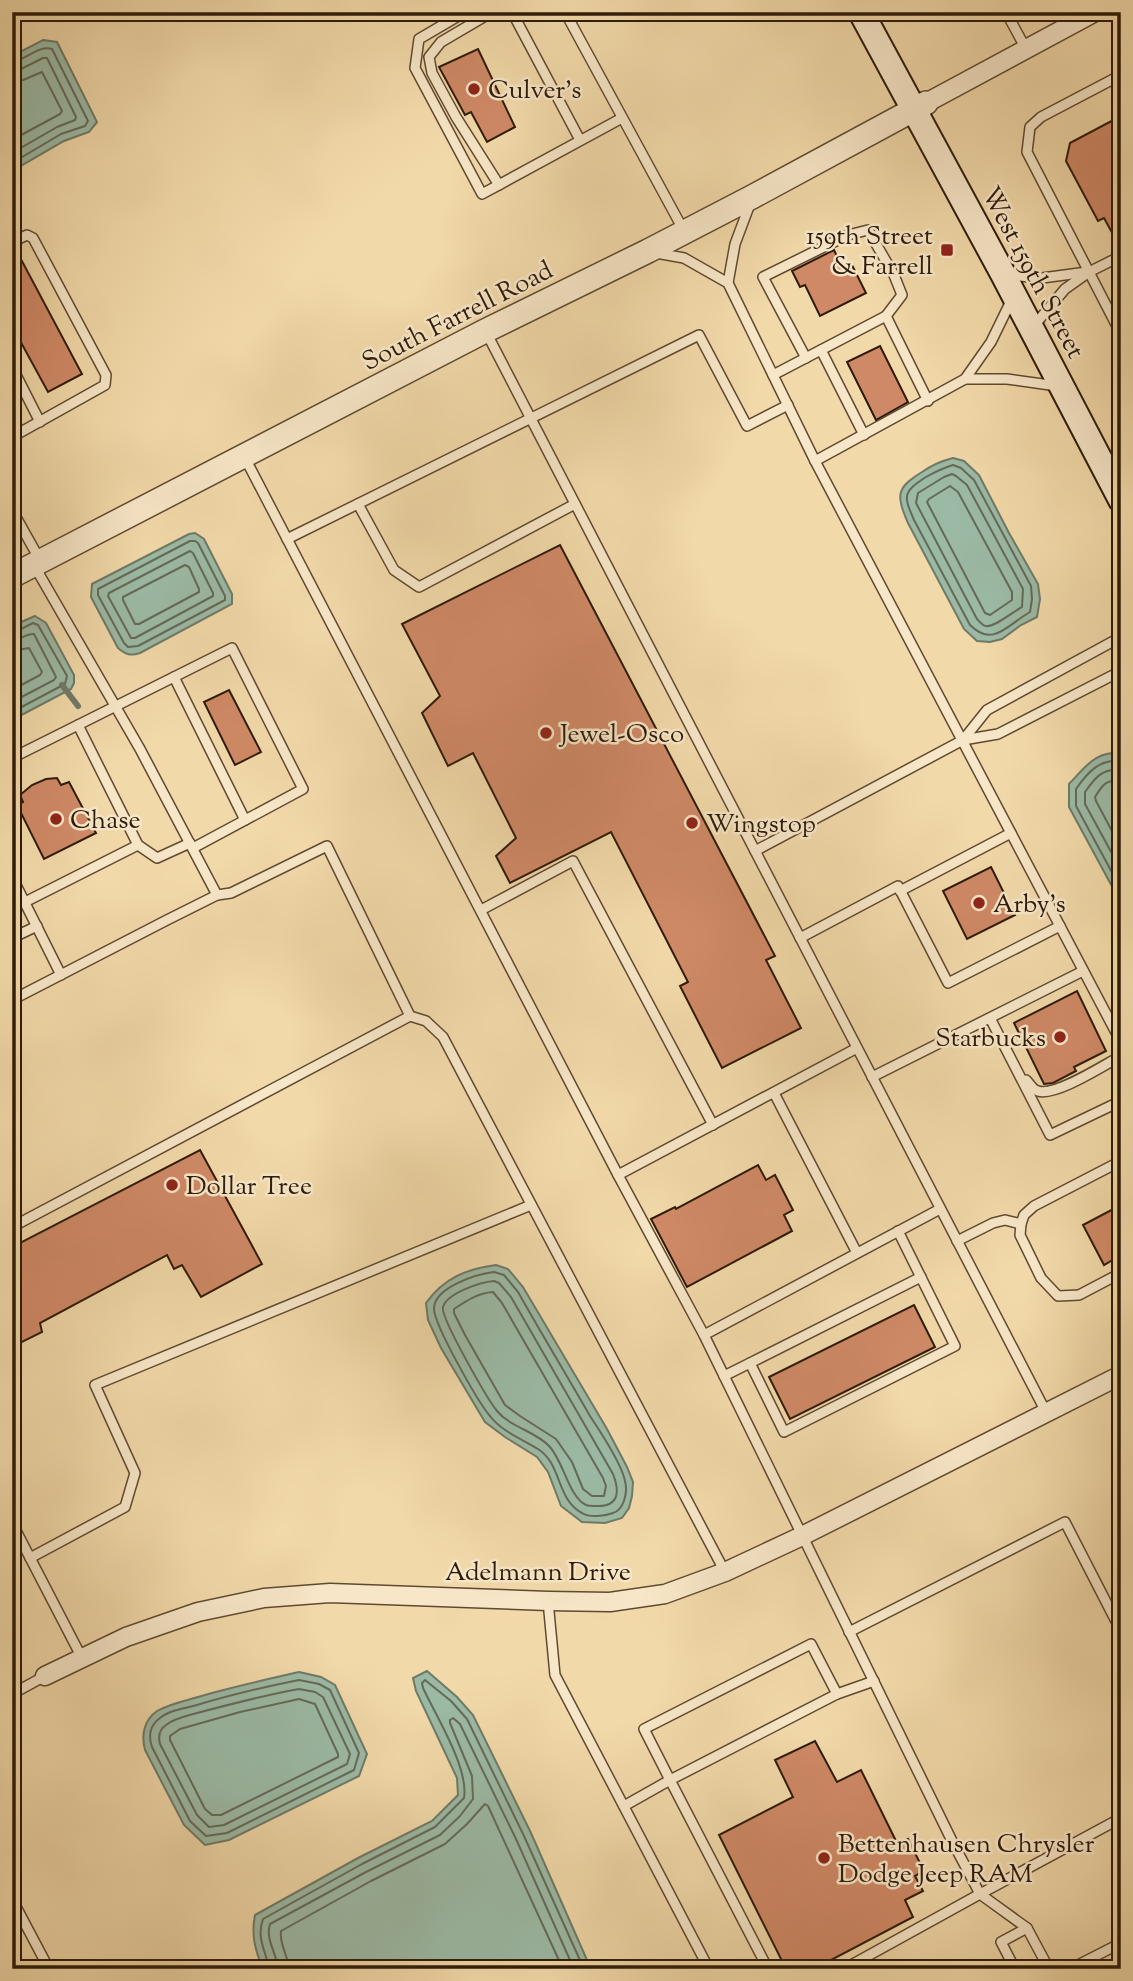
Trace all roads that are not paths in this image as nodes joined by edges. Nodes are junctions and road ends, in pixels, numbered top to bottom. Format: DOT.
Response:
graph roads {
  1 [pos="465,12"];
  2 [pos="492,12"];
  3 [pos="512,12"];
  4 [pos="565,12"];
  5 [pos="861,12"];
  6 [pos="1006,12"];
  7 [pos="1095,12"];
  8 [pos="1026,49"];
  9 [pos="1121,75"];
  10 [pos="920,106"];
  11 [pos="622,118"];
  12 [pos="580,140"];
  13 [pos="499,185"];
  14 [pos="752,197"];
  15 [pos="684,231"];
  16 [pos="12,242"];
  17 [pos="648,251"];
  18 [pos="1121,256"];
  19 [pos="1089,272"];
  20 [pos="728,283"];
  21 [pos="1008,285"];
  22 [pos="886,316"];
  23 [pos="1031,329"];
  24 [pos="485,331"];
  25 [pos="1121,334"];
  26 [pos="821,350"];
  27 [pos="806,358"];
  28 [pos="12,366"];
  29 [pos="773,375"];
  30 [pos="965,380"];
  31 [pos="1062,387"];
  32 [pos="928,401"];
  33 [pos="788,405"];
  34 [pos="530,417"];
  35 [pos="40,422"];
  36 [pos="864,435"];
  37 [pos="12,437"];
  38 [pos="244,456"];
  39 [pos="815,461"];
  40 [pos="1112,462"];
  41 [pos="1121,500"];
  42 [pos="358,503"];
  43 [pos="575,504"];
  44 [pos="12,510"];
  45 [pos="287,539"];
  46 [pos="37,564"];
  47 [pos="12,576"];
  48 [pos="1121,637"];
  49 [pos="1121,671"];
  50 [pos="174,677"];
  51 [pos="115,706"];
  52 [pos="78,724"];
  53 [pos="962,740"];
  54 [pos="12,758"];
  55 [pos="245,820"];
  56 [pos="1011,833"];
  57 [pos="138,845"];
  58 [pos="191,845"];
  59 [pos="755,851"];
  60 [pos="12,877"];
  61 [pos="900,891"];
  62 [pos="218,895"];
  63 [pos="25,902"];
  64 [pos="481,910"];
  65 [pos="37,926"];
  66 [pos="1060,926"];
  67 [pos="13,935"];
  68 [pos="800,938"];
  69 [pos="1083,971"];
  70 [pos="61,975"];
  71 [pos="12,1000"];
  72 [pos="410,1016"];
  73 [pos="990,1018"];
  74 [pos="1121,1042"];
  75 [pos="857,1048"];
  76 [pos="1121,1056"];
  77 [pos="1018,1071"];
  78 [pos="872,1077"];
  79 [pos="774,1093"];
  80 [pos="1121,1101"];
  81 [pos="713,1125"];
  82 [pos="1121,1161"];
  83 [pos="618,1175"];
  84 [pos="531,1205"];
  85 [pos="940,1209"];
  86 [pos="1021,1224"];
  87 [pos="12,1227"];
  88 [pos="898,1231"];
  89 [pos="957,1241"];
  90 [pos="858,1253"];
  91 [pos="1121,1273"];
  92 [pos="921,1277"];
  93 [pos="704,1335"];
  94 [pos="750,1363"];
  95 [pos="1121,1375"];
  96 [pos="724,1376"];
  97 [pos="1046,1412"];
  98 [pos="12,1523"];
  99 [pos="802,1536"];
  100 [pos="30,1558"];
  101 [pos="724,1572"];
  102 [pos="548,1601"];
  103 [pos="1118,1617"];
  104 [pos="1121,1631"];
  105 [pos="849,1632"];
  106 [pos="82,1659"];
  107 [pos="46,1676"];
  108 [pos="874,1681"];
  109 [pos="12,1694"];
  110 [pos="836,1694"];
  111 [pos="670,1780"];
  112 [pos="624,1806"];
  113 [pos="1121,1818"];
  114 [pos="980,1894"];
  115 [pos="12,1899"];
  116 [pos="1027,1928"];
  117 [pos="1121,1943"];
  118 [pos="49,1969"];
  119 [pos="709,1969"];
  120 [pos="768,1969"];
  121 [pos="844,1969"];
  122 [pos="1015,1969"];
  123 [pos="1049,1969"];
  124 [pos="1070,1969"];
  1 -- 13 [label="lane"];
  2 -- 13 [label="lane"];
  3 -- 12 [label="lane"];
  4 -- 11 [label="lane"];
  5 -- 10 [label="main road, West 159th Street"];
  6 -- 8 [label="lane"];
  7 -- 8 [label="street"];
  8 -- 10 [label="street"];
  9 -- 19 [label="lane"];
  10 -- 14 [label="street, South Farrell Road"];
  10 -- 21 [label="main road, West 159th Street"];
  11 -- 12 [label="lane"];
  11 -- 15 [label="lane"];
  12 -- 13 [label="lane"];
  14 -- 15 [label="street, South Farrell Road"];
  14 -- 20 [label="lane"];
  15 -- 17 [label="street, South Farrell Road"];
  16 -- 35 [label="lane"];
  17 -- 20 [label="lane"];
  17 -- 24 [label="street, South Farrell Road"];
  18 -- 19 [label="lane"];
  19 -- 21 [label="lane"];
  19 -- 23 [label="lane"];
  19 -- 25 [label="lane"];
  20 -- 29 [label="lane"];
  21 -- 23 [label="main road, West 159th Street"];
  21 -- 30 [label="lane"];
  22 -- 26 [label="lane"];
  22 -- 27 [label="lane"];
  22 -- 32 [label="lane"];
  23 -- 31 [label="main road, West 159th Street"];
  24 -- 34 [label="lane"];
  24 -- 38 [label="street, South Farrell Road"];
  26 -- 27 [label="lane"];
  26 -- 36 [label="lane"];
  27 -- 29 [label="lane"];
  28 -- 35 [label="lane"];
  29 -- 33 [label="lane"];
  30 -- 31 [label="lane"];
  30 -- 32 [label="lane"];
  31 -- 40 [label="main road, West 159th Street"];
  32 -- 36 [label="lane"];
  33 -- 34 [label="lane"];
  33 -- 39 [label="lane"];
  34 -- 42 [label="lane"];
  34 -- 43 [label="lane"];
  35 -- 37 [label="lane"];
  36 -- 39 [label="lane"];
  38 -- 45 [label="lane"];
  38 -- 46 [label="street, South Farrell Road"];
  39 -- 53 [label="lane"];
  40 -- 41 [label="main road, West 159th Street"];
  42 -- 43 [label="lane"];
  42 -- 45 [label="lane"];
  43 -- 59 [label="lane"];
  44 -- 46 [label="lane"];
  45 -- 64 [label="lane"];
  46 -- 47 [label="street, South Farrell Road"];
  46 -- 51 [label="lane"];
  48 -- 53 [label="lane"];
  49 -- 53 [label="lane"];
  50 -- 51 [label="lane"];
  50 -- 55 [label="lane"];
  50 -- 55 [label="lane"];
  51 -- 52 [label="lane"];
  51 -- 58 [label="lane"];
  52 -- 54 [label="lane"];
  52 -- 57 [label="lane"];
  53 -- 56 [label="lane"];
  53 -- 59 [label="lane"];
  55 -- 58 [label="lane"];
  56 -- 61 [label="lane"];
  56 -- 66 [label="lane"];
  57 -- 58 [label="lane"];
  57 -- 63 [label="lane"];
  58 -- 62 [label="lane"];
  59 -- 68 [label="lane"];
  60 -- 63 [label="lane"];
  61 -- 66 [label="lane"];
  61 -- 68 [label="lane"];
  62 -- 70 [label="lane"];
  62 -- 72 [label="lane"];
  63 -- 65 [label="lane"];
  64 -- 81 [label="lane"];
  64 -- 83 [label="lane"];
  65 -- 67 [label="lane"];
  65 -- 70 [label="lane"];
  66 -- 69 [label="lane"];
  68 -- 75 [label="lane"];
  69 -- 73 [label="lane"];
  69 -- 74 [label="lane"];
  70 -- 71 [label="lane"];
  72 -- 84 [label="lane"];
  72 -- 87 [label="lane"];
  73 -- 77 [label="lane"];
  73 -- 78 [label="lane"];
  75 -- 78 [label="lane"];
  75 -- 79 [label="lane"];
  76 -- 77 [label="lane"];
  77 -- 80 [label="lane"];
  78 -- 85 [label="lane"];
  79 -- 81 [label="lane"];
  79 -- 90 [label="lane"];
  81 -- 83 [label="lane"];
  82 -- 86 [label="lane"];
  83 -- 93 [label="lane"];
  84 -- 100 [label="lane"];
  84 -- 101 [label="lane"];
  85 -- 88 [label="lane"];
  85 -- 89 [label="lane"];
  86 -- 89 [label="lane"];
  86 -- 91 [label="lane"];
  88 -- 90 [label="lane"];
  88 -- 92 [label="lane"];
  89 -- 97 [label="lane"];
  90 -- 93 [label="lane"];
  92 -- 94 [label="lane"];
  92 -- 94 [label="lane"];
  93 -- 96 [label="lane"];
  94 -- 96 [label="lane"];
  95 -- 97 [label="street, Adelmann Drive"];
  96 -- 99 [label="lane"];
  97 -- 99 [label="street, Adelmann Drive"];
  98 -- 100 [label="lane"];
  99 -- 101 [label="street, Adelmann Drive"];
  99 -- 105 [label="lane"];
  100 -- 106 [label="lane"];
  101 -- 102 [label="street, Adelmann Drive"];
  102 -- 106 [label="street, Adelmann Drive"];
  102 -- 112 [label="lane"];
  103 -- 104 [label="lane"];
  103 -- 105 [label="lane"];
  105 -- 108 [label="lane"];
  106 -- 107 [label="street, Adelmann Drive"];
  107 -- 109 [label="lane"];
  108 -- 110 [label="lane"];
  108 -- 114 [label="lane"];
  110 -- 111 [label="lane"];
  110 -- 111 [label="lane"];
  111 -- 112 [label="lane"];
  111 -- 120 [label="lane"];
  112 -- 119 [label="lane"];
  113 -- 114 [label="lane"];
  114 -- 116 [label="lane"];
  114 -- 121 [label="lane"];
  115 -- 118 [label="lane"];
  116 -- 122 [label="lane"];
  116 -- 123 [label="lane"];
  117 -- 124 [label="lane"];
}
